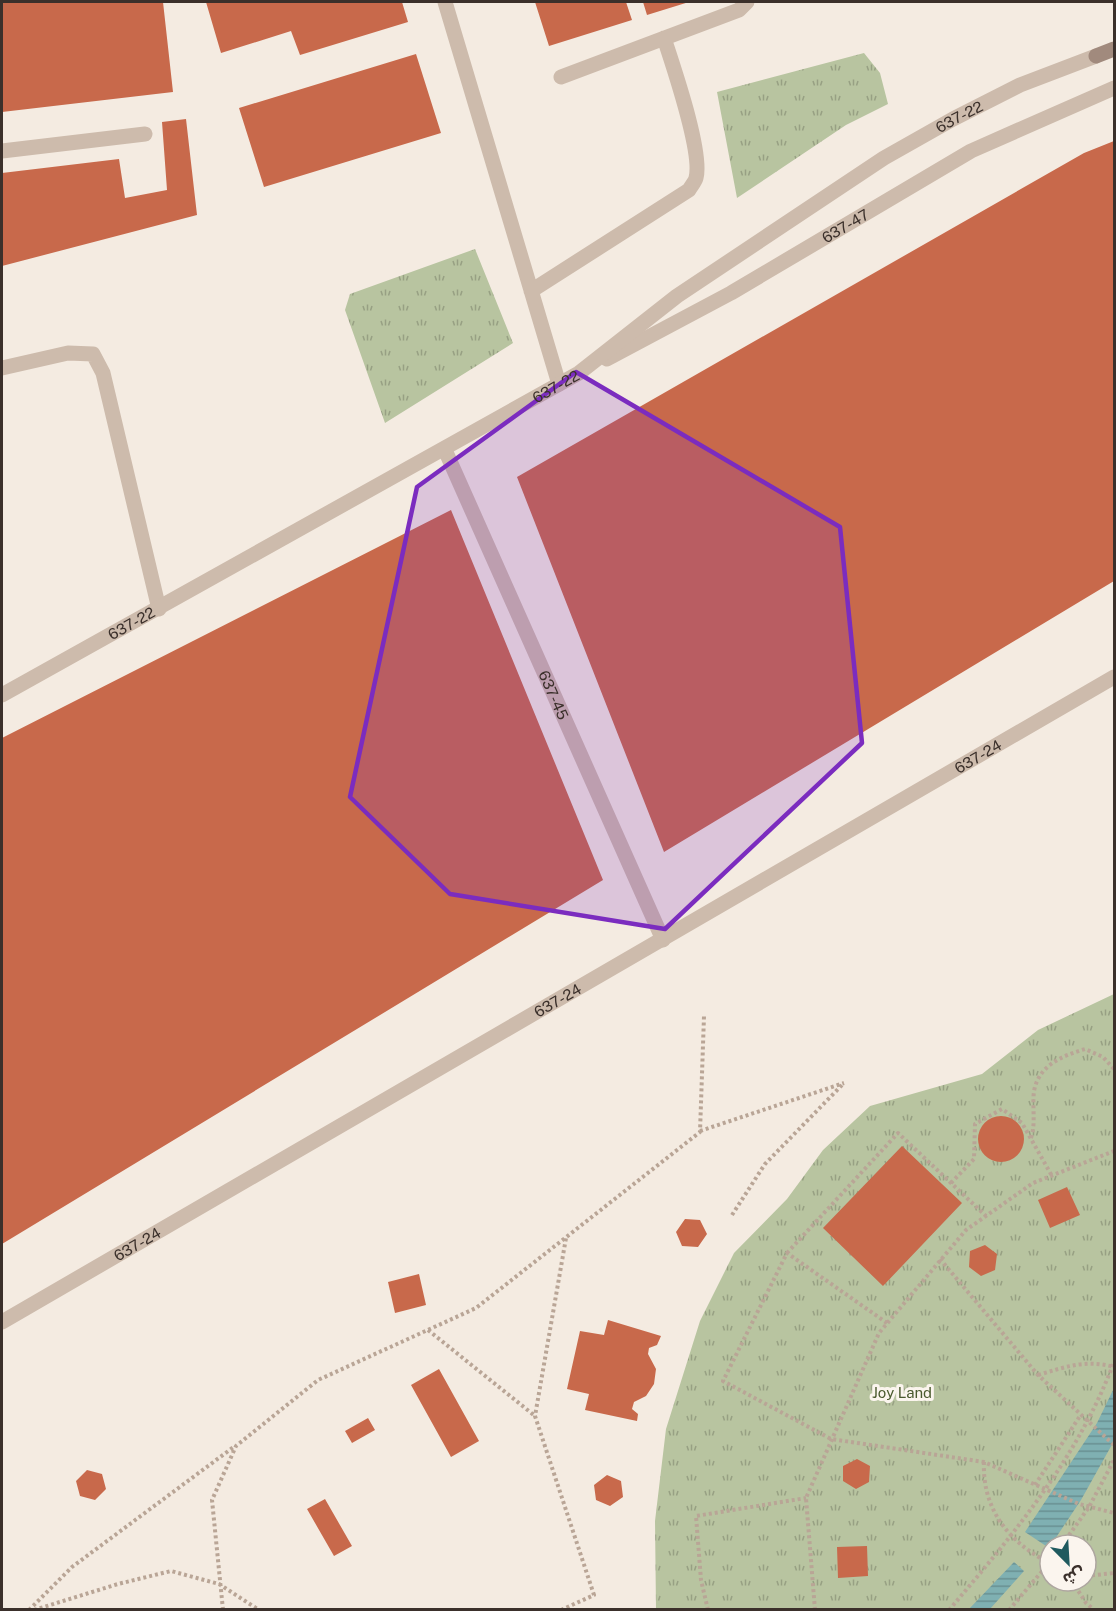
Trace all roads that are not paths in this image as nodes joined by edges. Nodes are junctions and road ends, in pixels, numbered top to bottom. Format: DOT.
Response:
graph roads {
  1 [pos="445,2"];
  2 [pos="747,2"];
  3 [pos="664,38"];
  4 [pos="1114,49"];
  5 [pos="561,77"];
  6 [pos="1114,88"];
  7 [pos="144,134"];
  8 [pos="2,151"];
  9 [pos="531,291"];
  10 [pos="2,368"];
  11 [pos="579,373"];
  12 [pos="559,384"];
  13 [pos="445,450"];
  14 [pos="159,609"];
  15 [pos="1114,677"];
  16 [pos="2,695"];
  17 [pos="663,940"];
  18 [pos="2,1322"];
  1 -- 9 [label="street"];
  2 -- 3 [label="street"];
  3 -- 5 [label="street"];
  3 -- 9 [label="street"];
  4 -- 11 [label="street, 637-22"];
  6 -- 11 [label="street, 637-47"];
  7 -- 8 [label="street"];
  9 -- 12 [label="street"];
  10 -- 14 [label="street"];
  11 -- 12 [label="street, 637-22"];
  12 -- 13 [label="street, 637-22"];
  13 -- 14 [label="street, 637-22"];
  13 -- 17 [label="street, 637-45"];
  14 -- 16 [label="street, 637-22"];
  15 -- 17 [label="street, 637-24"];
  17 -- 18 [label="street, 637-24"];
}
